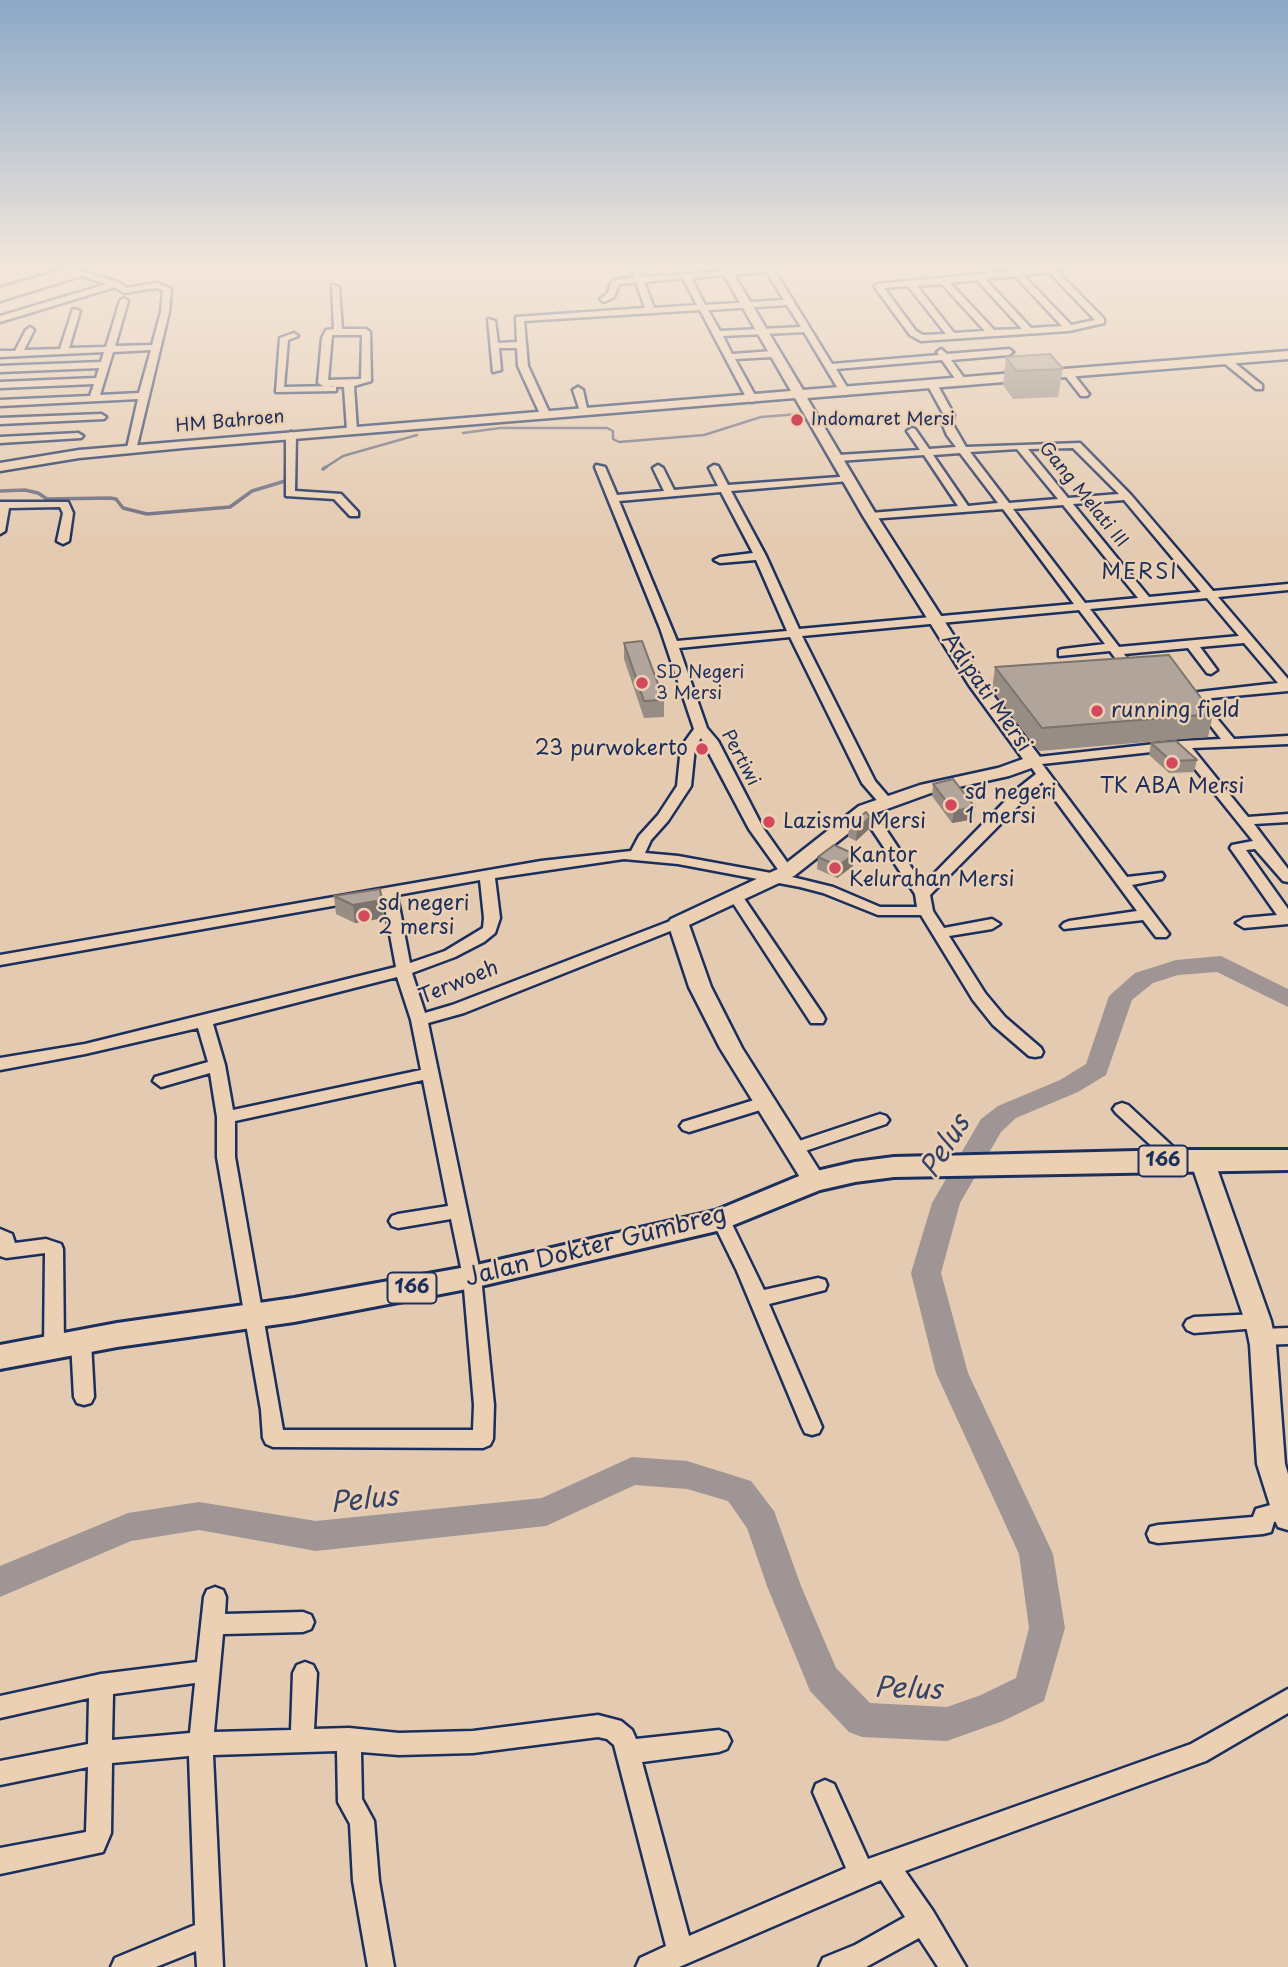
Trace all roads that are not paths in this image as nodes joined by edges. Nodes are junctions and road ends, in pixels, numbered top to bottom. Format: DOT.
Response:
graph roads {
  1 [pos="106,360"];
  2 [pos="153,360"];
  3 [pos="281,360"];
  4 [pos="325,360"];
  5 [pos="366,360"];
  6 [pos="495,360"];
  7 [pos="522,360"];
  8 [pos="733,360"];
  9 [pos="778,360"];
  10 [pos="824,360"];
  11 [pos="892,360"];
  12 [pos="947,360"];
  13 [pos="1227,360"];
  14 [pos="105,365"];
  15 [pos="829,367"];
  16 [pos="0,369"];
  17 [pos="496,370"];
  18 [pos="1068,373"];
  19 [pos="100,381"];
  20 [pos="962,382"];
  21 [pos="349,384"];
  22 [pos="932,384"];
  23 [pos="0,385"];
  24 [pos="1259,387"];
  25 [pos="578,390"];
  26 [pos="845,392"];
  27 [pos="1084,394"];
  28 [pos="800,395"];
  29 [pos="143,396"];
  30 [pos="752,398"];
  31 [pos="94,399"];
  32 [pos="0,403"];
  33 [pos="585,411"];
  34 [pos="545,414"];
  35 [pos="101,417"];
  36 [pos="0,421"];
  37 [pos="347,430"];
  38 [pos="912,431"];
  39 [pos="290,435"];
  40 [pos="78,436"];
  41 [pos="20,439"];
  42 [pos="0,440"];
  43 [pos="1020,446"];
  44 [pos="132,449"];
  45 [pos="963,449"];
  46 [pos="926,452"];
  47 [pos="14,454"];
  48 [pos="838,458"];
  49 [pos="0,467"];
  50 [pos="600,467"];
  51 [pos="658,468"];
  52 [pos="714,468"];
  53 [pos="849,478"];
  54 [pos="726,487"];
  55 [pos="670,492"];
  56 [pos="1127,497"];
  57 [pos="613,498"];
  58 [pos="1064,501"];
  59 [pos="2,505"];
  60 [pos="1006,506"];
  61 [pos="965,509"];
  62 [pos="354,514"];
  63 [pos="870,516"];
  64 [pos="0,531"];
  65 [pos="63,541"];
  66 [pos="760,556"];
  67 [pos="720,560"];
  68 [pos="1288,587"];
  69 [pos="1211,594"];
  70 [pos="1145,599"];
  71 [pos="1082,606"];
  72 [pos="936,620"];
  73 [pos="795,634"];
  74 [pos="1240,640"];
  75 [pos="672,645"];
  76 [pos="1192,645"];
  77 [pos="1115,649"];
  78 [pos="1063,653"];
  79 [pos="1211,670"];
  80 [pos="1132,671"];
  81 [pos="999,683"];
  82 [pos="977,685"];
  83 [pos="1287,687"];
  84 [pos="701,729"];
  85 [pos="1227,739"];
  86 [pos="1288,740"];
  87 [pos="1182,745"];
  88 [pos="1033,760"];
  89 [pos="877,800"];
  90 [pos="1288,818"];
  91 [pos="1244,821"];
  92 [pos="1260,845"];
  93 [pos="637,855"];
  94 [pos="779,867"];
  95 [pos="488,874"];
  96 [pos="1157,876"];
  97 [pos="1288,878"];
  98 [pos="1124,882"];
  99 [pos="389,891"];
  100 [pos="922,894"];
  101 [pos="736,897"];
  102 [pos="926,911"];
  103 [pos="1146,915"];
  104 [pos="678,923"];
  105 [pos="1244,923"];
  106 [pos="992,924"];
  107 [pos="1069,926"];
  108 [pos="939,933"];
  109 [pos="1161,934"];
  110 [pos="0,960"];
  111 [pos="405,973"];
  112 [pos="817,1019"];
  113 [pos="419,1020"];
  114 [pos="204,1021"];
  115 [pos="1035,1052"];
  116 [pos="0,1064"];
  117 [pos="217,1065"];
  118 [pos="431,1073"];
  119 [pos="161,1081"];
  120 [pos="764,1103"];
  121 [pos="1122,1110"];
  122 [pos="226,1117"];
  123 [pos="880,1120"];
  124 [pos="689,1126"];
  125 [pos="796,1148"];
  126 [pos="1189,1160"];
  127 [pos="1288,1160"];
  128 [pos="814,1181"];
  129 [pos="460,1211"];
  130 [pos="721,1220"];
  131 [pos="398,1221"];
  132 [pos="0,1236"];
  133 [pos="472,1277"];
  134 [pos="818,1285"];
  135 [pos="758,1299"];
  136 [pos="253,1317"];
  137 [pos="1194,1325"];
  138 [pos="1269,1331"];
  139 [pos="68,1344"];
  140 [pos="0,1357"];
  141 [pos="84,1397"];
  142 [pos="812,1427"];
  143 [pos="1279,1449"];
  144 [pos="1286,1514"];
  145 [pos="1158,1534"];
  146 [pos="215,1597"];
  147 [pos="303,1622"];
  148 [pos="213,1624"];
  149 [pos="208,1671"];
  150 [pos="306,1673"];
  151 [pos="101,1685"];
  152 [pos="1288,1700"];
  153 [pos="0,1707"];
  154 [pos="349,1740"];
  155 [pos="302,1741"];
  156 [pos="719,1741"];
  157 [pos="201,1744"];
  158 [pos="627,1752"];
  159 [pos="101,1753"];
  160 [pos="0,1773"];
  161 [pos="825,1792"];
  162 [pos="0,1861"];
  163 [pos="887,1866"];
  164 [pos="862,1874"];
  165 [pos="924,1920"];
  166 [pos="208,1933"];
  167 [pos="681,1953"];
  168 [pos="124,1967"];
  169 [pos="209,1967"];
  170 [pos="381,1967"];
  171 [pos="649,1967"];
  172 [pos="832,1967"];
  173 [pos="953,1967"];
  1 -- 14 [label="street"];
  2 -- 29 [label="street"];
  3 -- 37 [label="street"];
  4 -- 21 [label="street"];
  5 -- 21 [label="street"];
  6 -- 17 [label="street"];
  7 -- 34 [label="street"];
  8 -- 30 [label="street"];
  9 -- 28 [label="street, Adipati Mersi"];
  10 -- 15 [label="street"];
  11 -- 15 [label="street"];
  12 -- 20 [label="street"];
  13 -- 18 [label="street, HM Bahroen"];
  13 -- 24 [label="street"];
  14 -- 16 [label="street"];
  14 -- 19 [label="street"];
  15 -- 26 [label="street"];
  18 -- 20 [label="street, HM Bahroen"];
  18 -- 27 [label="street"];
  19 -- 23 [label="street"];
  19 -- 31 [label="street"];
  20 -- 22 [label="street, HM Bahroen"];
  21 -- 37 [label="street"];
  22 -- 26 [label="street, HM Bahroen"];
  22 -- 45 [label="street"];
  25 -- 33 [label="street"];
  26 -- 28 [label="street, HM Bahroen"];
  28 -- 30 [label="street, HM Bahroen"];
  28 -- 48 [label="street, Adipati Mersi"];
  29 -- 31 [label="street"];
  29 -- 44 [label="street"];
  30 -- 33 [label="street, HM Bahroen"];
  31 -- 32 [label="street"];
  33 -- 34 [label="street, HM Bahroen"];
  34 -- 37 [label="street, HM Bahroen"];
  35 -- 36 [label="street"];
  37 -- 39 [label="street, HM Bahroen"];
  38 -- 46 [label="street"];
  39 -- 44 [label="street, HM Bahroen"];
  39 -- 62 [label="street"];
  40 -- 41 [label="street"];
  41 -- 42 [label="street"];
  41 -- 47 [label="street"];
  43 -- 45 [label="street"];
  43 -- 56 [label="street"];
  43 -- 58 [label="street, Gang Melati III"];
  44 -- 49 [label="street, HM Bahroen"];
  45 -- 46 [label="street"];
  45 -- 60 [label="street"];
  46 -- 48 [label="street"];
  46 -- 61 [label="street"];
  48 -- 53 [label="street, Adipati Mersi"];
  50 -- 57 [label="street, Pertiwi"];
  51 -- 55 [label="street"];
  52 -- 54 [label="street"];
  53 -- 54 [label="street"];
  53 -- 63 [label="street, Adipati Mersi"];
  54 -- 55 [label="street"];
  54 -- 66 [label="street"];
  55 -- 57 [label="street"];
  56 -- 58 [label="street"];
  56 -- 69 [label="street"];
  57 -- 75 [label="street, Pertiwi"];
  58 -- 60 [label="street"];
  58 -- 70 [label="street, Gang Melati III"];
  59 -- 64 [label="street"];
  59 -- 65 [label="street"];
  60 -- 61 [label="street"];
  60 -- 71 [label="street"];
  61 -- 63 [label="street"];
  63 -- 72 [label="street, Adipati Mersi"];
  66 -- 67 [label="street"];
  66 -- 73 [label="street"];
  68 -- 69 [label="street"];
  69 -- 70 [label="street"];
  69 -- 83 [label="street"];
  70 -- 71 [label="street"];
  71 -- 72 [label="street"];
  71 -- 77 [label="street"];
  72 -- 73 [label="street"];
  72 -- 82 [label="street, Adipati Mersi"];
  73 -- 75 [label="street"];
  73 -- 89 [label="street"];
  74 -- 76 [label="street"];
  75 -- 84 [label="street, Pertiwi"];
  76 -- 77 [label="street"];
  76 -- 79 [label="street"];
  77 -- 78 [label="street"];
  77 -- 80 [label="street"];
  81 -- 82 [label="street"];
  82 -- 88 [label="street, Adipati Mersi"];
  83 -- 85 [label="street"];
  84 -- 93 [label="street"];
  84 -- 94 [label="street, Pertiwi"];
  85 -- 86 [label="street"];
  85 -- 87 [label="street"];
  87 -- 88 [label="street"];
  87 -- 91 [label="street"];
  88 -- 89 [label="street, Adipati Mersi"];
  88 -- 98 [label="street"];
  88 -- 100 [label="street"];
  89 -- 94 [label="street, Adipati Mersi"];
  89 -- 100 [label="street"];
  90 -- 91 [label="street"];
  91 -- 92 [label="street"];
  92 -- 97 [label="street"];
  92 -- 105 [label="street"];
  93 -- 94 [label="street"];
  93 -- 95 [label="street"];
  94 -- 101 [label="street, Adipati Mersi"];
  94 -- 102 [label="street"];
  95 -- 99 [label="street"];
  95 -- 111 [label="street"];
  96 -- 98 [label="street"];
  98 -- 103 [label="street"];
  99 -- 110 [label="street"];
  99 -- 111 [label="street"];
  100 -- 102 [label="street"];
  101 -- 104 [label="street, Adipati Mersi"];
  101 -- 112 [label="street"];
  102 -- 108 [label="street"];
  103 -- 107 [label="street"];
  103 -- 109 [label="street"];
  104 -- 113 [label="street, Terwoeh"];
  104 -- 120 [label="street"];
  106 -- 108 [label="street"];
  108 -- 115 [label="street"];
  111 -- 113 [label="street"];
  111 -- 114 [label="street"];
  113 -- 118 [label="street, Terwoeh"];
  114 -- 116 [label="street"];
  114 -- 117 [label="street"];
  117 -- 119 [label="street"];
  117 -- 122 [label="street"];
  118 -- 122 [label="street"];
  118 -- 129 [label="street, Terwoeh"];
  120 -- 124 [label="street"];
  120 -- 125 [label="street"];
  121 -- 126 [label="street"];
  122 -- 136 [label="street"];
  123 -- 125 [label="street"];
  125 -- 128 [label="street"];
  126 -- 127 [label="main road, 166"];
  126 -- 128 [label="main road, 166"];
  126 -- 138 [label="street"];
  128 -- 130 [label="main road, Jalan Dokter Gumbreg / 166"];
  129 -- 131 [label="street"];
  129 -- 133 [label="street, Terwoeh"];
  130 -- 133 [label="main road, Jalan Dokter Gumbreg / 166"];
  130 -- 135 [label="street"];
  132 -- 139 [label="street"];
  133 -- 136 [label="main road, Jalan Dokter Gumbreg / 166"];
  133 -- 136 [label="street, Terwoeh"];
  134 -- 135 [label="street"];
  135 -- 142 [label="street"];
  136 -- 139 [label="main road, Jalan Dokter Gumbreg / 166"];
  137 -- 138 [label="street"];
  138 -- 143 [label="street"];
  139 -- 140 [label="main road, Jalan Dokter Gumbreg / 166"];
  139 -- 141 [label="street"];
  143 -- 144 [label="street"];
  144 -- 145 [label="street"];
  146 -- 148 [label="street"];
  147 -- 148 [label="street"];
  148 -- 149 [label="street"];
  149 -- 151 [label="street"];
  149 -- 157 [label="street"];
  150 -- 155 [label="street"];
  151 -- 153 [label="street"];
  151 -- 159 [label="street"];
  152 -- 163 [label="street"];
  154 -- 155 [label="street"];
  154 -- 158 [label="street"];
  154 -- 170 [label="street"];
  155 -- 157 [label="street"];
  156 -- 158 [label="street"];
  157 -- 159 [label="street"];
  157 -- 166 [label="street"];
  158 -- 167 [label="street"];
  159 -- 160 [label="street"];
  159 -- 162 [label="street"];
  161 -- 164 [label="street"];
  163 -- 164 [label="street"];
  163 -- 165 [label="street"];
  164 -- 167 [label="street"];
  165 -- 172 [label="street"];
  165 -- 173 [label="street"];
  166 -- 168 [label="street"];
  166 -- 169 [label="street"];
  167 -- 171 [label="street"];
}
